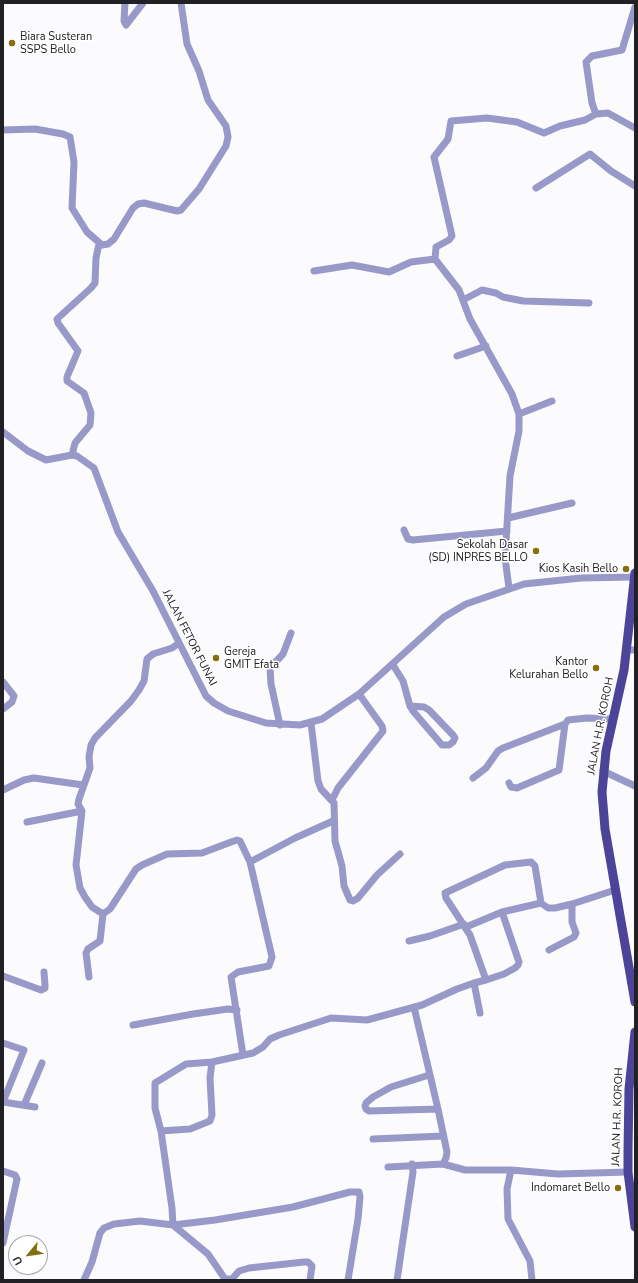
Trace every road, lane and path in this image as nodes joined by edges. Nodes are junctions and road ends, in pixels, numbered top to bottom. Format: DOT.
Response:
graph roads {
  1 [pos="125,3"];
  2 [pos="143,3"];
  3 [pos="181,3"];
  4 [pos="635,7"];
  5 [pos="596,114"];
  6 [pos="635,128"];
  7 [pos="3,130"];
  8 [pos="635,186"];
  9 [pos="536,188"];
  10 [pos="99,244"];
  11 [pos="435,260"];
  12 [pos="314,271"];
  13 [pos="463,300"];
  14 [pos="589,303"];
  15 [pos="486,346"];
  16 [pos="457,356"];
  17 [pos="552,401"];
  18 [pos="520,414"];
  19 [pos="3,432"];
  20 [pos="72,455"];
  21 [pos="572,503"];
  22 [pos="508,518"];
  23 [pos="404,530"];
  24 [pos="507,531"];
  25 [pos="635,575"];
  26 [pos="510,588"];
  27 [pos="290,633"];
  28 [pos="179,643"];
  29 [pos="631,650"];
  30 [pos="393,665"];
  31 [pos="3,682"];
  32 [pos="358,694"];
  33 [pos="410,706"];
  34 [pos="3,709"];
  35 [pos="613,719"];
  36 [pos="311,723"];
  37 [pos="565,724"];
  38 [pos="280,725"];
  39 [pos="604,770"];
  40 [pos="473,778"];
  41 [pos="508,783"];
  42 [pos="83,785"];
  43 [pos="635,786"];
  44 [pos="4,789"];
  45 [pos="332,800"];
  46 [pos="82,811"];
  47 [pos="333,821"];
  48 [pos="27,822"];
  49 [pos="400,854"];
  50 [pos="250,862"];
  51 [pos="615,890"];
  52 [pos="541,903"];
  53 [pos="572,904"];
  54 [pos="502,912"];
  55 [pos="103,914"];
  56 [pos="465,926"];
  57 [pos="409,941"];
  58 [pos="549,950"];
  59 [pos="44,972"];
  60 [pos="3,974"];
  61 [pos="89,977"];
  62 [pos="486,980"];
  63 [pos="474,983"];
  64 [pos="635,1002"];
  65 [pos="414,1007"];
  66 [pos="237,1010"];
  67 [pos="480,1013"];
  68 [pos="133,1025"];
  69 [pos="635,1032"];
  70 [pos="3,1043"];
  71 [pos="243,1055"];
  72 [pos="212,1062"];
  73 [pos="42,1063"];
  74 [pos="429,1074"];
  75 [pos="3,1102"];
  76 [pos="24,1105"];
  77 [pos="35,1107"];
  78 [pos="438,1109"];
  79 [pos="161,1131"];
  80 [pos="443,1136"];
  81 [pos="373,1139"];
  82 [pos="412,1164"];
  83 [pos="443,1164"];
  84 [pos="388,1167"];
  85 [pos="510,1170"];
  86 [pos="3,1171"];
  87 [pos="628,1172"];
  88 [pos="173,1225"];
  89 [pos="635,1226"];
  90 [pos="3,1243"];
  91 [pos="84,1280"];
  92 [pos="310,1280"];
  93 [pos="348,1280"];
  94 [pos="397,1280"];
  95 [pos="532,1280"];
  1 -- 2 [label="street"];
  3 -- 10 [label="street"];
  4 -- 5 [label="street"];
  5 -- 6 [label="street"];
  5 -- 11 [label="street"];
  7 -- 10 [label="street"];
  8 -- 9 [label="street"];
  10 -- 20 [label="street"];
  11 -- 12 [label="street"];
  11 -- 13 [label="street"];
  13 -- 14 [label="street"];
  13 -- 15 [label="street"];
  15 -- 16 [label="street"];
  15 -- 18 [label="street"];
  17 -- 18 [label="street"];
  18 -- 22 [label="street"];
  19 -- 20 [label="street"];
  20 -- 28 [label="street, JALAN FETOR FUNAI"];
  21 -- 22 [label="street"];
  22 -- 24 [label="street"];
  23 -- 24 [label="street"];
  24 -- 26 [label="street"];
  25 -- 26 [label="street, JALAN FETOR FUNAI"];
  25 -- 29 [label="main road, JALAN H.R. KOROH"];
  26 -- 30 [label="street, JALAN FETOR FUNAI"];
  27 -- 38 [label="street"];
  28 -- 38 [label="street, JALAN FETOR FUNAI"];
  28 -- 42 [label="street"];
  29 -- 35 [label="main road, JALAN H.R. KOROH"];
  30 -- 32 [label="street, JALAN FETOR FUNAI"];
  30 -- 33 [label="street"];
  31 -- 34 [label="street"];
  32 -- 36 [label="street, JALAN FETOR FUNAI"];
  32 -- 45 [label="street"];
  33 -- 33 [label="street"];
  35 -- 37 [label="street"];
  35 -- 39 [label="main road, JALAN H.R. KOROH"];
  36 -- 38 [label="street, JALAN FETOR FUNAI"];
  36 -- 45 [label="street"];
  37 -- 40 [label="street"];
  37 -- 41 [label="street"];
  39 -- 43 [label="street"];
  39 -- 51 [label="main road, JALAN H.R. KOROH"];
  42 -- 44 [label="street"];
  42 -- 46 [label="street"];
  45 -- 47 [label="street"];
  46 -- 48 [label="street"];
  46 -- 55 [label="street"];
  47 -- 49 [label="street"];
  47 -- 50 [label="street"];
  50 -- 55 [label="street"];
  50 -- 66 [label="street"];
  51 -- 53 [label="street"];
  51 -- 64 [label="main road, JALAN H.R. KOROH"];
  52 -- 53 [label="street"];
  52 -- 54 [label="street"];
  52 -- 56 [label="street"];
  53 -- 58 [label="street"];
  54 -- 56 [label="street"];
  54 -- 62 [label="street"];
  55 -- 61 [label="street"];
  56 -- 57 [label="street"];
  56 -- 62 [label="street"];
  59 -- 60 [label="street"];
  62 -- 63 [label="street"];
  63 -- 65 [label="street"];
  63 -- 67 [label="street"];
  65 -- 71 [label="street"];
  65 -- 74 [label="street"];
  66 -- 68 [label="street"];
  66 -- 71 [label="street"];
  69 -- 87 [label="main road, JALAN H.R. KOROH"];
  70 -- 75 [label="street"];
  71 -- 72 [label="street"];
  72 -- 79 [label="street"];
  72 -- 79 [label="street"];
  73 -- 76 [label="street"];
  74 -- 78 [label="street"];
  74 -- 78 [label="street"];
  75 -- 76 [label="street"];
  76 -- 77 [label="street"];
  78 -- 80 [label="street"];
  79 -- 88 [label="street"];
  80 -- 81 [label="street"];
  80 -- 83 [label="street"];
  82 -- 83 [label="street"];
  82 -- 84 [label="street"];
  82 -- 94 [label="street"];
  83 -- 85 [label="street"];
  85 -- 87 [label="street"];
  85 -- 95 [label="street"];
  86 -- 90 [label="street"];
  87 -- 89 [label="main road, JALAN H.R. KOROH"];
  88 -- 91 [label="street"];
  88 -- 92 [label="street"];
  88 -- 93 [label="street"];
}
